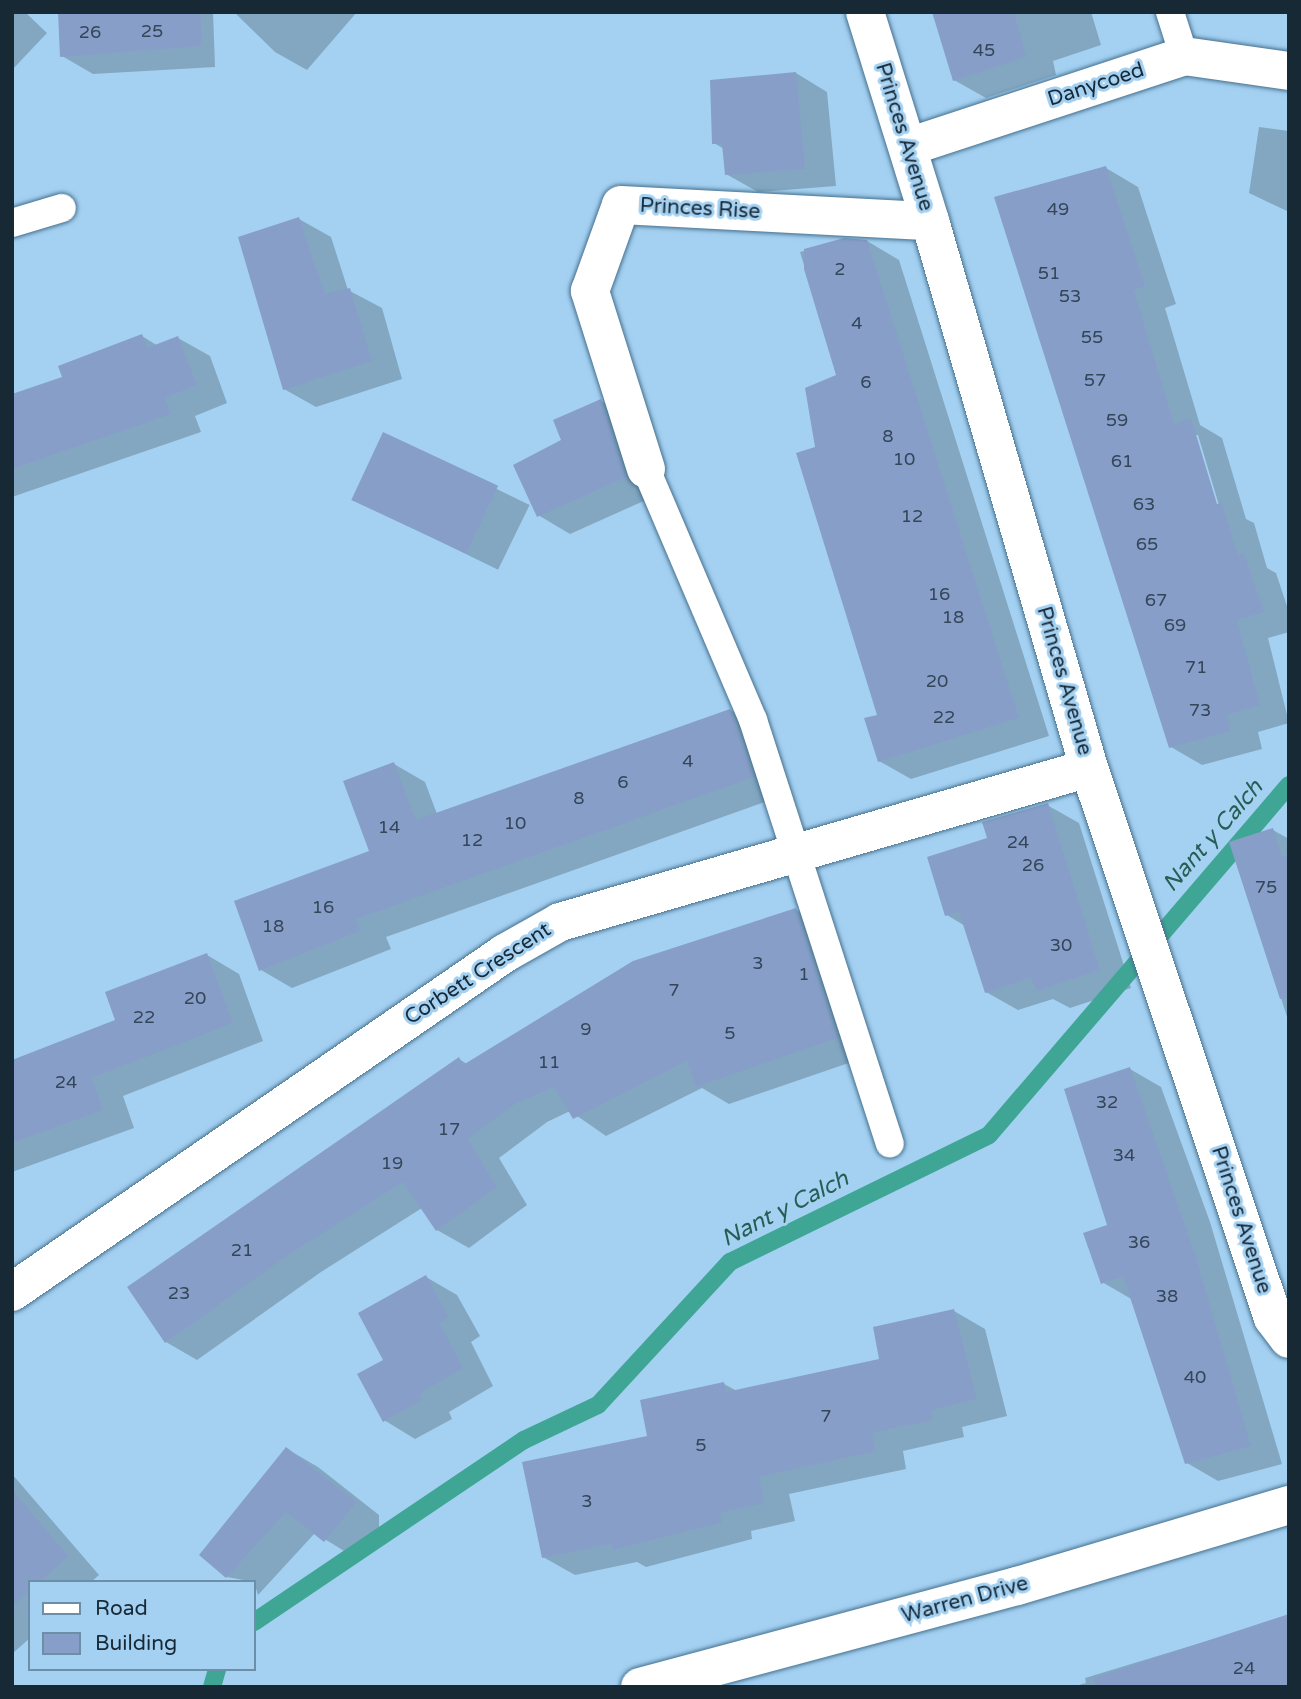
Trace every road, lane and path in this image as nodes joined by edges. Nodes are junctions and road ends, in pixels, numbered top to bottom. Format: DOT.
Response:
graph roads {
  1 [pos="865,12"];
  2 [pos="1170,12"];
  3 [pos="1184,56"];
  4 [pos="1289,71"];
  5 [pos="908,147"];
  6 [pos="62,208"];
  7 [pos="930,220"];
  8 [pos="12,223"];
  9 [pos="646,470"];
  10 [pos="1089,768"];
  11 [pos="798,853"];
  12 [pos="890,1143"];
  13 [pos="12,1292"];
  14 [pos="1289,1339"];
  15 [pos="1289,1505"];
  16 [pos="640,1687"];
  1 -- 5 [label="street, Princes Avenue"];
  2 -- 3 [label="lane"];
  3 -- 4 [label="street, Danycoed"];
  3 -- 5 [label="street, Danycoed"];
  5 -- 7 [label="street, Princes Avenue"];
  6 -- 8 [label="lane"];
  7 -- 9 [label="street, Princes Rise"];
  7 -- 10 [label="street, Princes Avenue"];
  9 -- 11 [label="lane"];
  10 -- 11 [label="street, Corbett Crescent"];
  10 -- 14 [label="street, Princes Avenue"];
  11 -- 12 [label="lane"];
  11 -- 13 [label="street, Corbett Crescent"];
  15 -- 16 [label="street, Warren Drive"];
}
